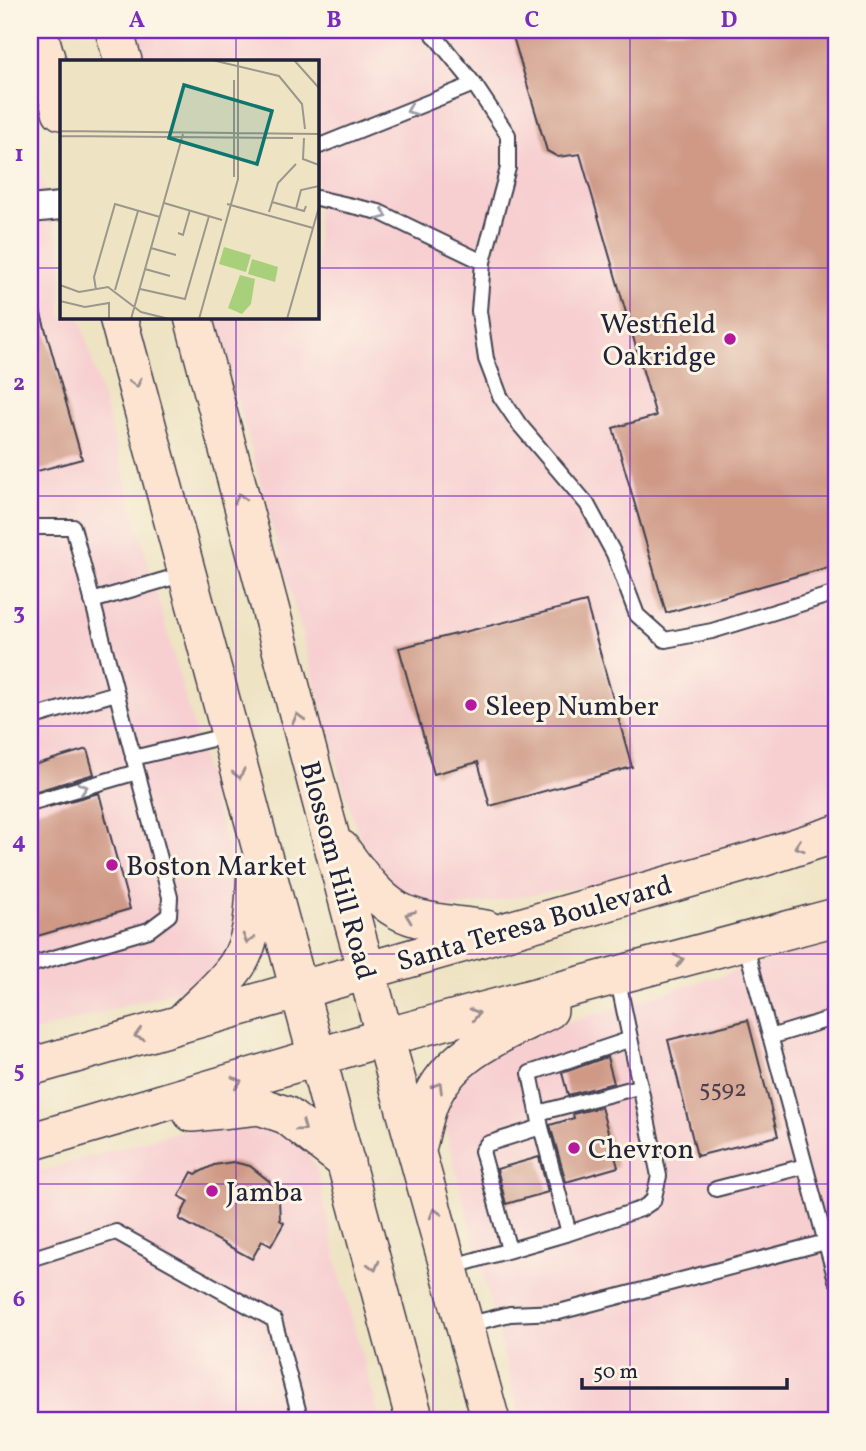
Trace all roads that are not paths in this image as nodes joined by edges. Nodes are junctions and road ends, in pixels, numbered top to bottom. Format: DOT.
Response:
graph roads {
  1 [pos="38,30"];
  2 [pos="114,30"];
  3 [pos="430,30"];
  4 [pos="123,60"];
  5 [pos="474,84"];
  6 [pos="60,107"];
  7 [pos="318,147"];
  8 [pos="318,198"];
  9 [pos="60,206"];
  10 [pos="30,209"];
  11 [pos="483,262"];
  12 [pos="118,318"];
  13 [pos="193,318"];
  14 [pos="30,527"];
  15 [pos="188,573"];
  16 [pos="836,593"];
  17 [pos="92,601"];
  18 [pos="116,693"];
  19 [pos="30,718"];
  20 [pos="229,735"];
  21 [pos="135,765"];
  22 [pos="30,803"];
  23 [pos="329,831"];
  24 [pos="836,834"];
  25 [pos="258,847"];
  26 [pos="836,917"];
  27 [pos="501,931"];
  28 [pos="745,943"];
  29 [pos="30,965"];
  30 [pos="366,970"];
  31 [pos="615,977"];
  32 [pos="299,989"];
  33 [pos="836,1017"];
  34 [pos="182,1023"];
  35 [pos="385,1037"];
  36 [pos="771,1037"];
  37 [pos="628,1040"];
  38 [pos="319,1058"];
  39 [pos="30,1067"];
  40 [pos="638,1087"];
  41 [pos="540,1120"];
  42 [pos="93,1123"];
  43 [pos="30,1142"];
  44 [pos="416,1151"];
  45 [pos="346,1162"];
  46 [pos="805,1166"];
  47 [pos="716,1189"];
  48 [pos="569,1233"];
  49 [pos="826,1242"];
  50 [pos="509,1250"];
  51 [pos="30,1259"];
  52 [pos="450,1268"];
  53 [pos="836,1280"];
  54 [pos="466,1325"];
  55 [pos="301,1421"];
  56 [pos="415,1421"];
  57 [pos="491,1421"];
  1 -- 6 [label="main road"];
  2 -- 4 [label="main road"];
  3 -- 5 [label="lane"];
  5 -- 7 [label="lane, one-way"];
  5 -- 11 [label="lane"];
  8 -- 11 [label="lane, one-way"];
  9 -- 10 [label="street"];
  11 -- 16 [label="lane"];
  12 -- 15 [label="main road, one-way"];
  23 -- 13 [label="main road, Blossom Hill Road, one-way"];
  14 -- 17 [label="lane"];
  15 -- 17 [label="lane"];
  15 -- 20 [label="main road"];
  17 -- 18 [label="lane"];
  18 -- 19 [label="lane"];
  18 -- 21 [label="lane"];
  20 -- 21 [label="lane"];
  20 -- 25 [label="main road, one-way"];
  22 -- 21 [label="lane, one-way"];
  21 -- 29 [label="lane"];
  27 -- 23 [label="main road, one-way"];
  23 -- 30 [label="main road, Blossom Hill Road"];
  24 -- 27 [label="main road, Santa Teresa Boulevard, one-way"];
  25 -- 32 [label="main road"];
  25 -- 34 [label="main road, one-way"];
  26 -- 28 [label="main road"];
  27 -- 30 [label="main road, Santa Teresa Boulevard"];
  31 -- 28 [label="main road, one-way"];
  28 -- 36 [label="lane"];
  30 -- 32 [label="main road, Santa Teresa Boulevard"];
  30 -- 35 [label="main road, Blossom Hill Road"];
  35 -- 31 [label="main road, one-way"];
  31 -- 37 [label="lane"];
  44 -- 31 [label="main road, one-way"];
  32 -- 34 [label="main road, Santa Teresa Boulevard"];
  32 -- 38 [label="main road"];
  33 -- 36 [label="lane"];
  34 -- 39 [label="main road, Santa Teresa Boulevard, one-way"];
  35 -- 38 [label="main road"];
  35 -- 44 [label="main road, Blossom Hill Road"];
  36 -- 46 [label="lane"];
  37 -- 40 [label="lane"];
  37 -- 41 [label="lane"];
  42 -- 38 [label="main road, one-way"];
  38 -- 45 [label="main road"];
  40 -- 41 [label="lane"];
  40 -- 48 [label="lane"];
  41 -- 48 [label="lane"];
  41 -- 50 [label="lane"];
  42 -- 43 [label="main road"];
  42 -- 45 [label="main road, one-way"];
  52 -- 44 [label="main road, Blossom Hill Road, one-way"];
  45 -- 56 [label="main road, one-way"];
  46 -- 47 [label="lane"];
  46 -- 49 [label="lane"];
  48 -- 50 [label="lane"];
  49 -- 53 [label="lane"];
  49 -- 54 [label="lane"];
  50 -- 52 [label="lane"];
  51 -- 55 [label="lane"];
  52 -- 54 [label="main road, Blossom Hill Road"];
  54 -- 57 [label="main road, Blossom Hill Road"];
}
